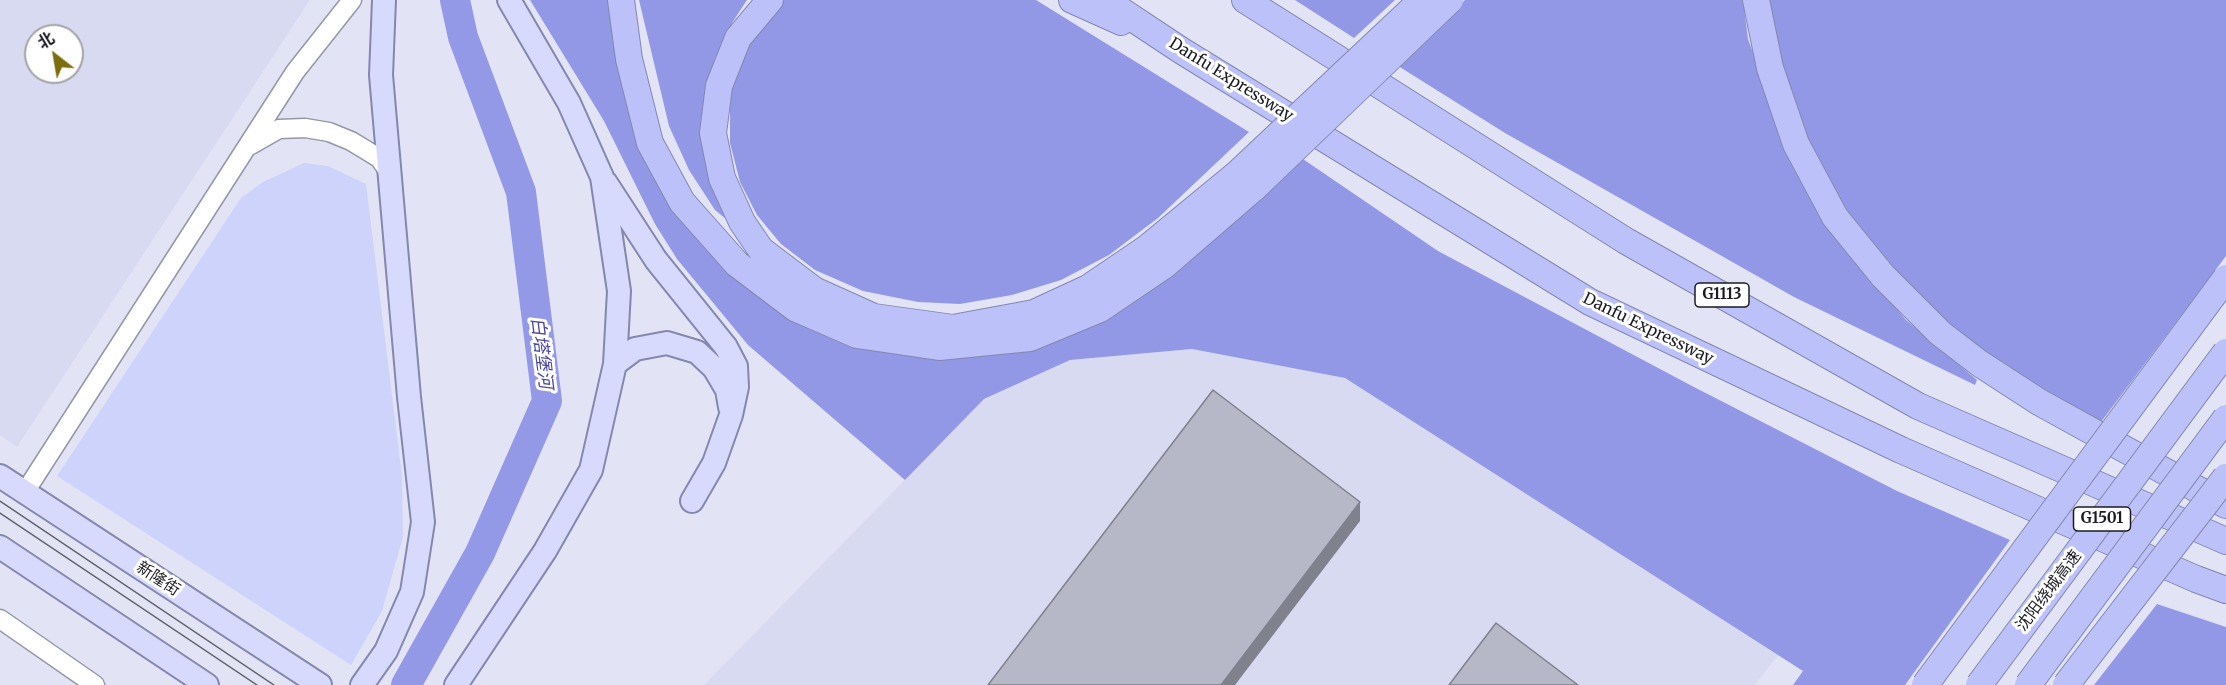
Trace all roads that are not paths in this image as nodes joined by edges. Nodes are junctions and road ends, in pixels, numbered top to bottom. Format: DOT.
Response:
graph roads {
  1 [pos="352,0"];
  2 [pos="384,0"];
  3 [pos="509,0"];
  4 [pos="621,0"];
  5 [pos="770,0"];
  6 [pos="1072,0"];
  7 [pos="1105,0"];
  8 [pos="1245,0"];
  9 [pos="1422,0"];
  10 [pos="1450,0"];
  11 [pos="1756,0"];
  12 [pos="1182,51"];
  13 [pos="249,146"];
  14 [pos="389,172"];
  15 [pos="602,177"];
  16 [pos="1246,181"];
  17 [pos="2226,278"];
  18 [pos="2226,352"];
  19 [pos="615,364"];
  20 [pos="731,415"];
  21 [pos="2226,418"];
  22 [pos="0,476"];
  23 [pos="2226,477"];
  24 [pos="25,492"];
  25 [pos="692,501"];
  26 [pos="2226,505"];
  27 [pos="2226,542"];
  28 [pos="0,547"];
  29 [pos="2226,590"];
  30 [pos="0,619"];
  31 [pos="318,684"];
  32 [pos="95,685"];
  33 [pos="207,685"];
  34 [pos="362,685"];
  35 [pos="456,685"];
  36 [pos="1925,685"];
  37 [pos="1979,685"];
  38 [pos="2028,685"];
  39 [pos="2066,685"];
  1 -- 13 [label="street"];
  2 -- 14 [label="main road"];
  3 -- 15 [label="main road"];
  4 -- 16 [label="highway"];
  5 -- 16 [label="highway"];
  6 -- 12 [label="highway"];
  7 -- 12 [label="highway, Danfu Expressway"];
  8 -- 27 [label="highway, G1113"];
  9 -- 16 [label="highway, bridge"];
  10 -- 16 [label="highway, bridge"];
  11 -- 26 [label="highway"];
  12 -- 29 [label="highway, Danfu Expressway"];
  13 -- 14 [label="street"];
  13 -- 24 [label="street"];
  14 -- 34 [label="main road"];
  15 -- 19 [label="main road"];
  15 -- 20 [label="main road"];
  17 -- 36 [label="highway, bridge"];
  18 -- 37 [label="highway, 沈阳绕城高速 / G1501, bridge"];
  19 -- 20 [label="main road"];
  19 -- 35 [label="main road"];
  20 -- 25 [label="main road"];
  21 -- 38 [label="highway, bridge"];
  22 -- 24 [label="main road, 新隆街"];
  23 -- 39 [label="highway, bridge"];
  24 -- 31 [label="main road, 新隆街"];
  28 -- 33 [label="main road"];
  30 -- 32 [label="street"];
}
